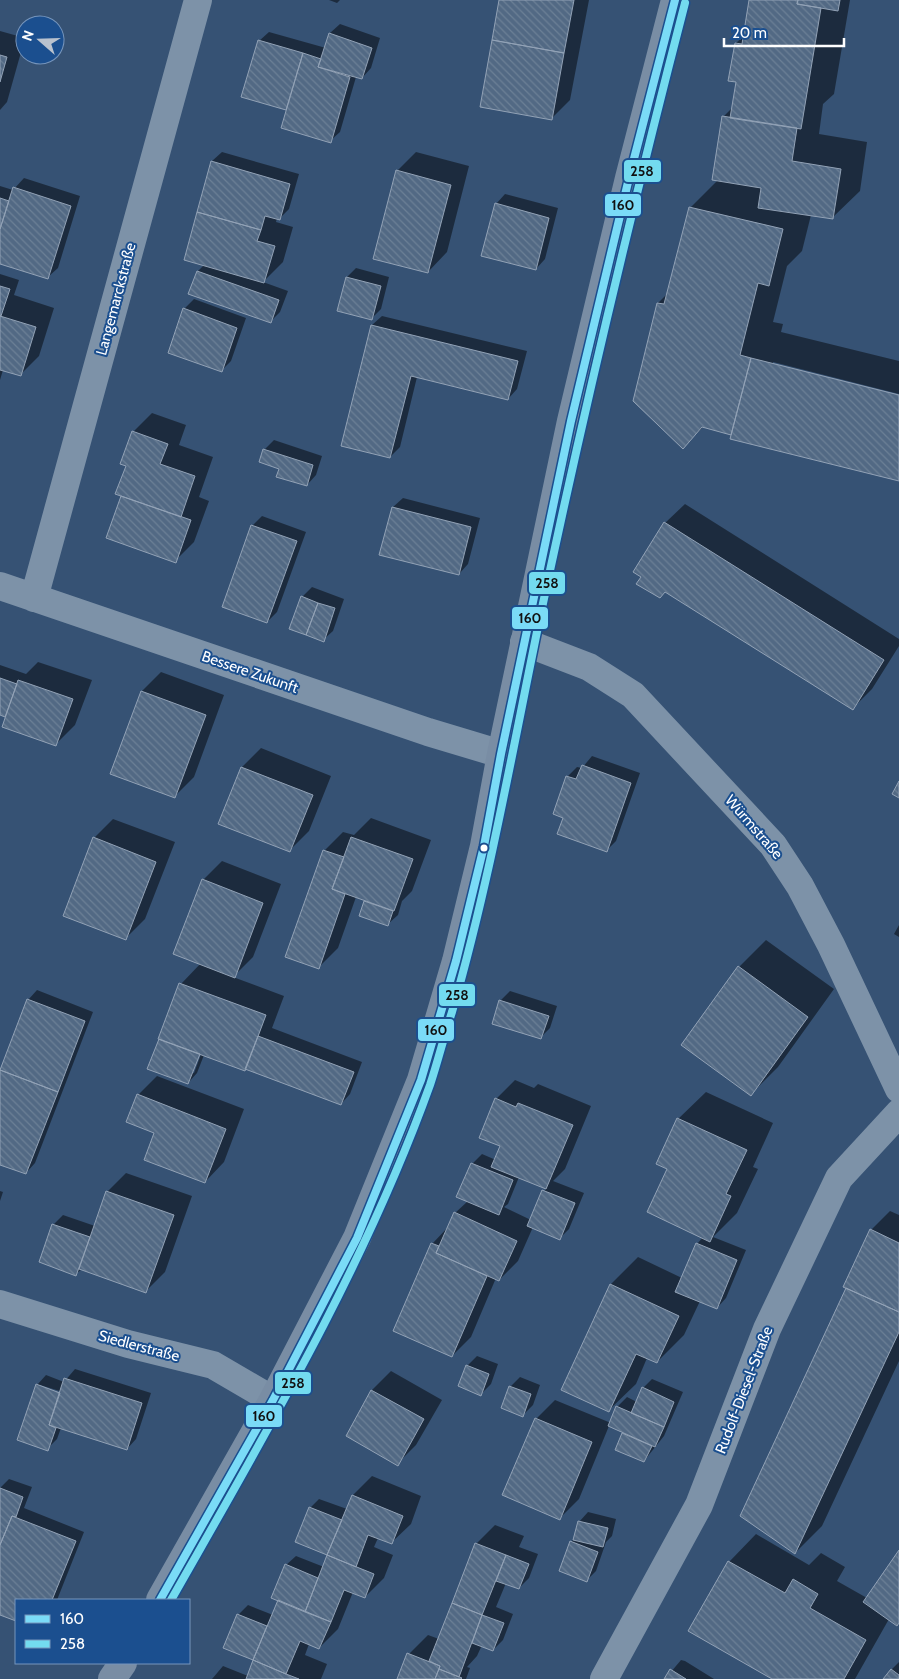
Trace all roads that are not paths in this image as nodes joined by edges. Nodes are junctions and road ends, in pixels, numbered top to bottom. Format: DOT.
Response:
graph roads {
  1 [pos="198,0"];
  2 [pos="675,0"];
  3 [pos="0,586"];
  4 [pos="34,598"];
  5 [pos="524,642"];
  6 [pos="501,754"];
  7 [pos="899,1089"];
  8 [pos="899,1113"];
  9 [pos="0,1304"];
  10 [pos="273,1400"];
  11 [pos="161,1599"];
  12 [pos="122,1664"];
  13 [pos="112,1679"];
  14 [pos="604,1679"];
  1 -- 4 [label="street, Langemarckstraße"];
  2 -- 5 [label="street"];
  3 -- 4 [label="street, Bessere Zukunft"];
  4 -- 6 [label="street, Bessere Zukunft"];
  5 -- 6 [label="street"];
  5 -- 7 [label="street, Würmstraße"];
  6 -- 10 [label="street"];
  8 -- 14 [label="street, Rudolf-Diesel-Straße"];
  9 -- 10 [label="street, Siedlerstraße"];
  10 -- 11 [label="street"];
  12 -- 13 [label="street"];
}
